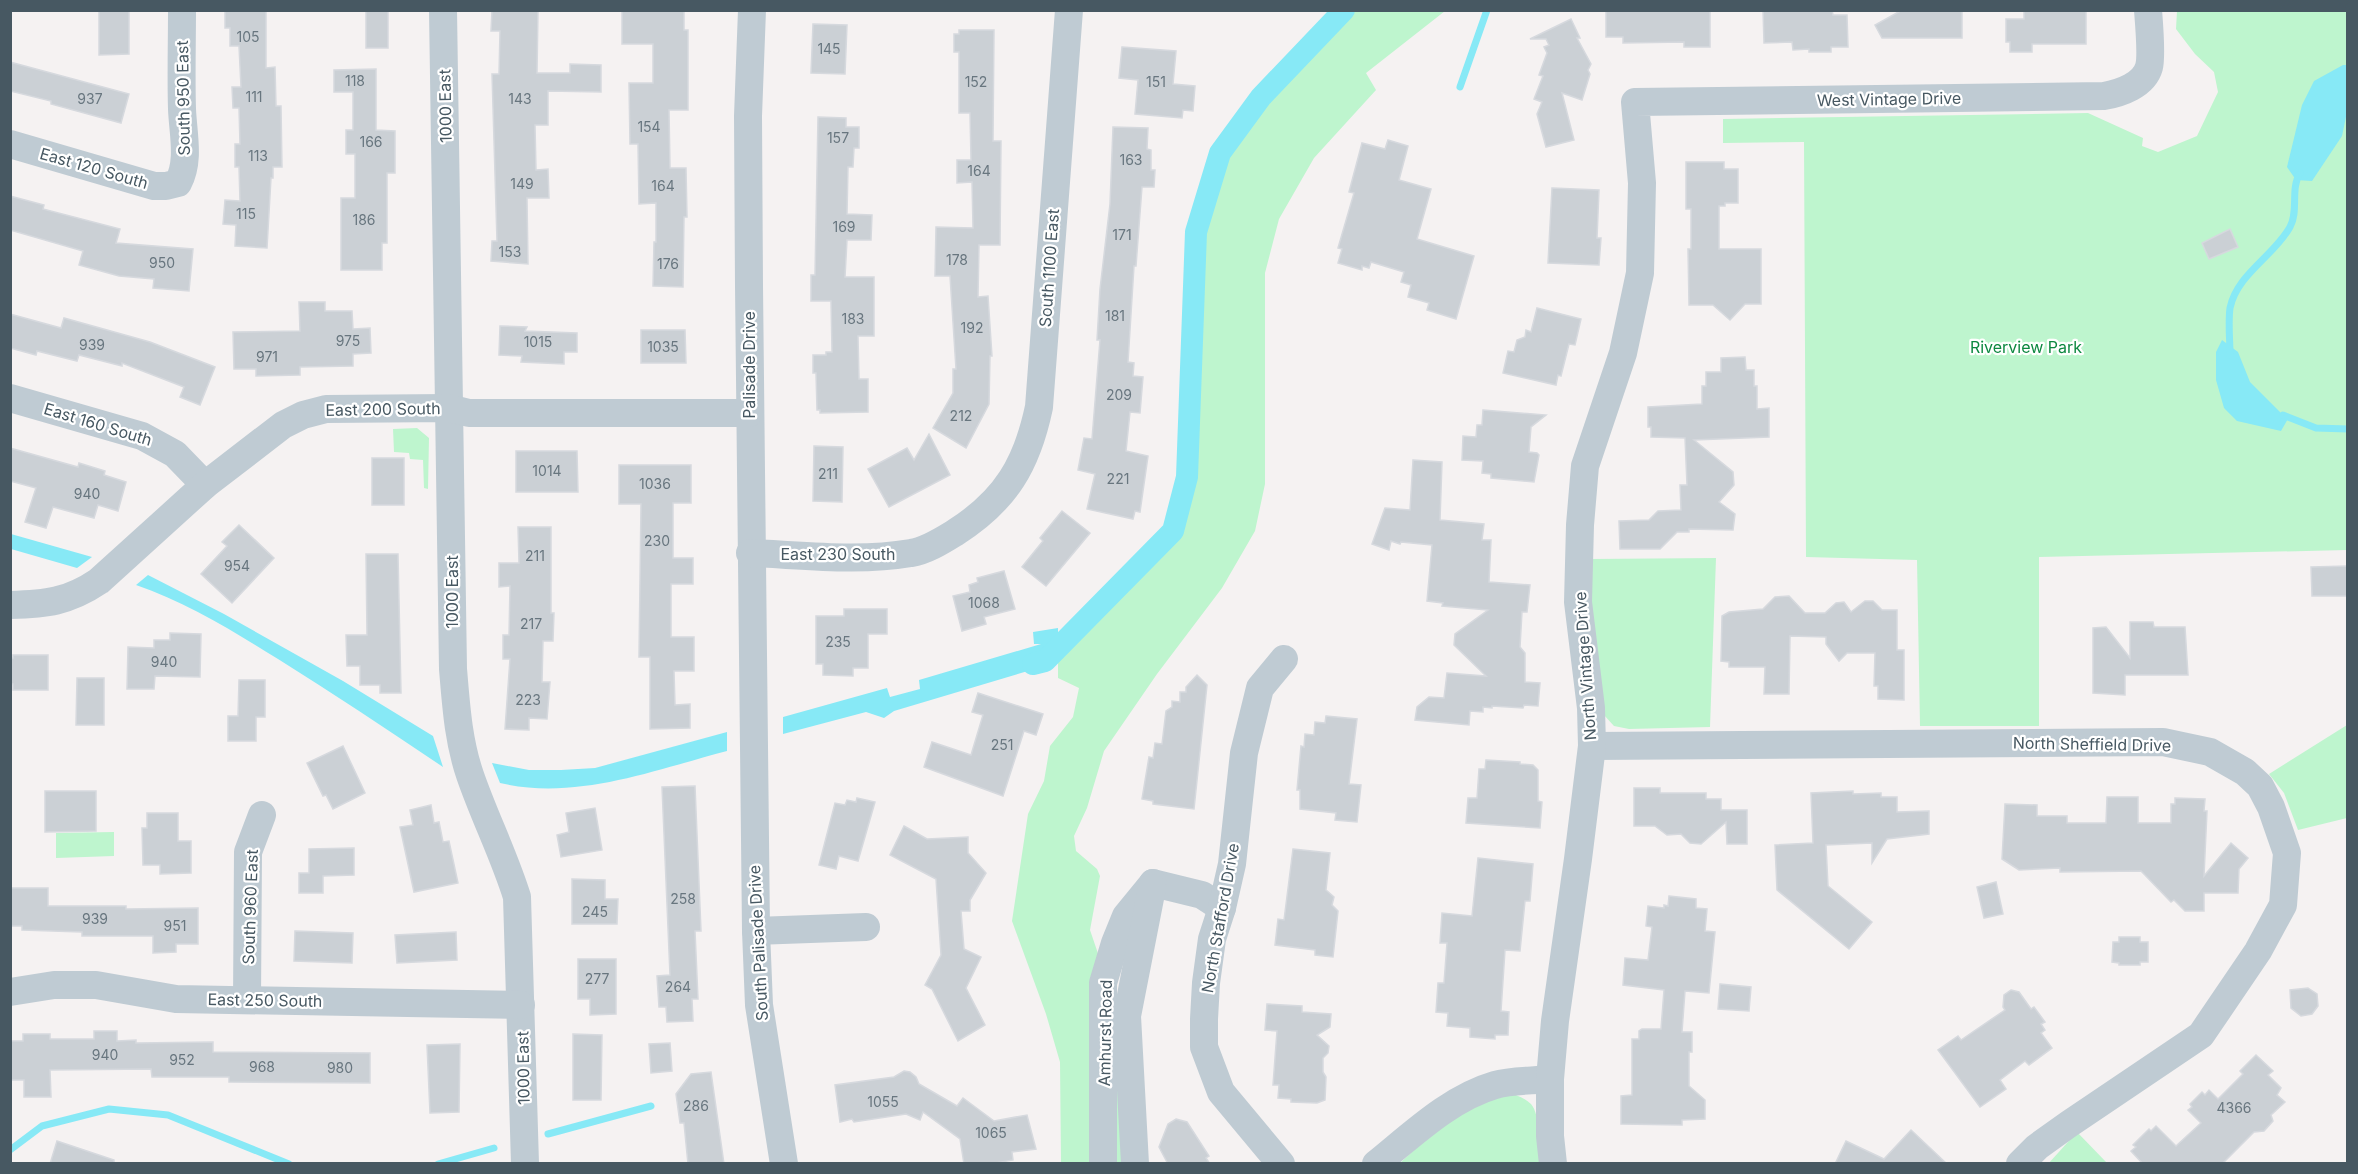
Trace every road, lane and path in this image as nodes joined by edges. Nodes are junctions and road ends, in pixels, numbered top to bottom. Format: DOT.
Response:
graph roads {
  1 [pos="182,10"];
  2 [pos="443,10"];
  3 [pos="752,10"];
  4 [pos="1069,10"];
  5 [pos="2148,10"];
  6 [pos="1635,102"];
  7 [pos="10,144"];
  8 [pos="178,183"];
  9 [pos="10,398"];
  10 [pos="449,408"];
  11 [pos="749,413"];
  12 [pos="205,485"];
  13 [pos="985,510"];
  14 [pos="750,553"];
  15 [pos="10,605"];
  16 [pos="1284,659"];
  17 [pos="752,720"];
  18 [pos="1592,746"];
  19 [pos="262,815"];
  20 [pos="1153,883"];
  21 [pos="1222,908"];
  22 [pos="866,927"];
  23 [pos="756,931"];
  24 [pos="10,992"];
  25 [pos="247,1000"];
  26 [pos="521,1005"];
  27 [pos="1550,1079"];
  28 [pos="525,1164"];
  29 [pos="784,1164"];
  30 [pos="1103,1164"];
  31 [pos="1135,1164"];
  32 [pos="1281,1164"];
  33 [pos="1376,1164"];
  34 [pos="1553,1164"];
  35 [pos="2020,1164"];
  1 -- 8 [label="street, South 950 East"];
  2 -- 10 [label="street, 1000 East"];
  3 -- 11 [label="street, Palisade Drive"];
  4 -- 13 [label="street, South 1100 East"];
  5 -- 6 [label="street, West Vintage Drive"];
  6 -- 18 [label="street, North Vintage Drive"];
  7 -- 8 [label="street, East 120 South"];
  9 -- 12 [label="street, East 160 South"];
  10 -- 11 [label="street, East 200 South"];
  10 -- 12 [label="street, East 200 South"];
  10 -- 26 [label="street, 1000 East"];
  11 -- 14 [label="street, Palisade Drive"];
  12 -- 15 [label="street, East 200 South"];
  13 -- 14 [label="street, East 230 South"];
  14 -- 17 [label="street, Palisade Drive"];
  16 -- 21 [label="street, North Stafford Drive"];
  17 -- 23 [label="street, South Palisade Drive"];
  18 -- 27 [label="street, North Vintage Drive"];
  18 -- 35 [label="street, North Sheffield Drive"];
  19 -- 25 [label="street, South 960 East"];
  20 -- 21 [label="street"];
  20 -- 30 [label="street, Amhurst Road"];
  20 -- 31 [label="street"];
  21 -- 32 [label="street, North Stafford Drive"];
  22 -- 23 [label="street"];
  23 -- 29 [label="street, South Palisade Drive"];
  24 -- 25 [label="street, East 250 South"];
  25 -- 26 [label="street, East 250 South"];
  26 -- 28 [label="street, 1000 East"];
  27 -- 33 [label="street"];
  27 -- 34 [label="street, North Vintage Drive"];
}
